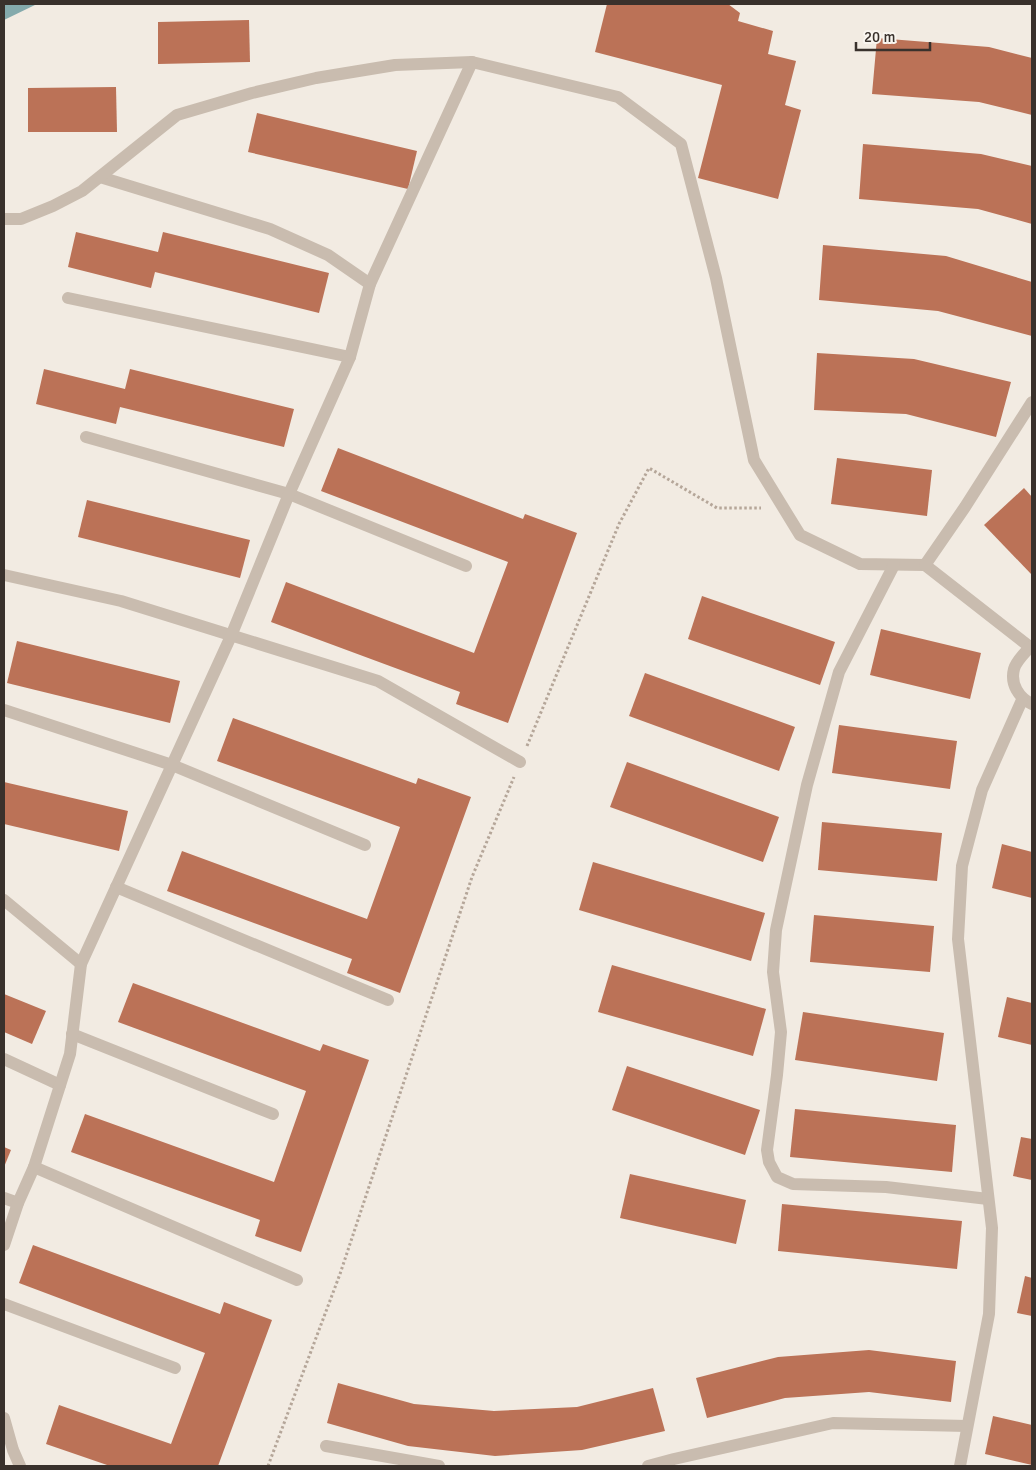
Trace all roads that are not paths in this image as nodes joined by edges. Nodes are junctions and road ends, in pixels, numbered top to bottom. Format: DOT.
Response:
graph roads {
  1 [pos="472,62"];
  2 [pos="100,177"];
  3 [pos="4,219"];
  4 [pos="370,284"];
  5 [pos="68,298"];
  6 [pos="350,356"];
  7 [pos="1032,402"];
  8 [pos="86,437"];
  9 [pos="289,494"];
  10 [pos="894,565"];
  11 [pos="925,565"];
  12 [pos="466,566"];
  13 [pos="4,575"];
  14 [pos="231,636"];
  15 [pos="1031,646"];
  16 [pos="1027,702"];
  17 [pos="4,710"];
  18 [pos="520,762"];
  19 [pos="172,765"];
  20 [pos="365,845"];
  21 [pos="116,887"];
  22 [pos="4,900"];
  23 [pos="81,964"];
  24 [pos="388,1000"];
  25 [pos="72,1034"];
  26 [pos="4,1059"];
  27 [pos="60,1085"];
  28 [pos="273,1114"];
  29 [pos="34,1167"];
  30 [pos="4,1198"];
  31 [pos="988,1199"];
  32 [pos="18,1203"];
  33 [pos="4,1245"];
  34 [pos="297,1280"];
  35 [pos="4,1304"];
  36 [pos="175,1368"];
  37 [pos="4,1418"];
  38 [pos="967,1426"];
  39 [pos="326,1446"];
  40 [pos="20,1466"];
  41 [pos="439,1466"];
  42 [pos="648,1466"];
  43 [pos="960,1466"];
  1 -- 2 [label="street"];
  1 -- 4 [label="street"];
  1 -- 10 [label="street"];
  2 -- 3 [label="street"];
  2 -- 4 [label="street"];
  4 -- 6 [label="street"];
  5 -- 6 [label="street"];
  6 -- 9 [label="street"];
  7 -- 11 [label="street"];
  8 -- 9 [label="street"];
  9 -- 12 [label="street"];
  9 -- 14 [label="street"];
  10 -- 11 [label="street"];
  10 -- 31 [label="street"];
  11 -- 15 [label="street"];
  13 -- 14 [label="street"];
  14 -- 18 [label="street"];
  14 -- 19 [label="street"];
  15 -- 16 [label="street"];
  16 -- 31 [label="street"];
  17 -- 19 [label="street"];
  19 -- 20 [label="street"];
  19 -- 21 [label="street"];
  21 -- 23 [label="street"];
  21 -- 24 [label="street"];
  22 -- 23 [label="street"];
  23 -- 25 [label="street"];
  25 -- 27 [label="street"];
  25 -- 28 [label="street"];
  26 -- 27 [label="street"];
  27 -- 29 [label="street"];
  29 -- 32 [label="street"];
  29 -- 34 [label="street"];
  30 -- 32 [label="street"];
  31 -- 38 [label="street"];
  32 -- 33 [label="street"];
  35 -- 36 [label="street"];
  37 -- 40 [label="street"];
  38 -- 42 [label="street"];
  38 -- 43 [label="street"];
  39 -- 41 [label="street"];
}
